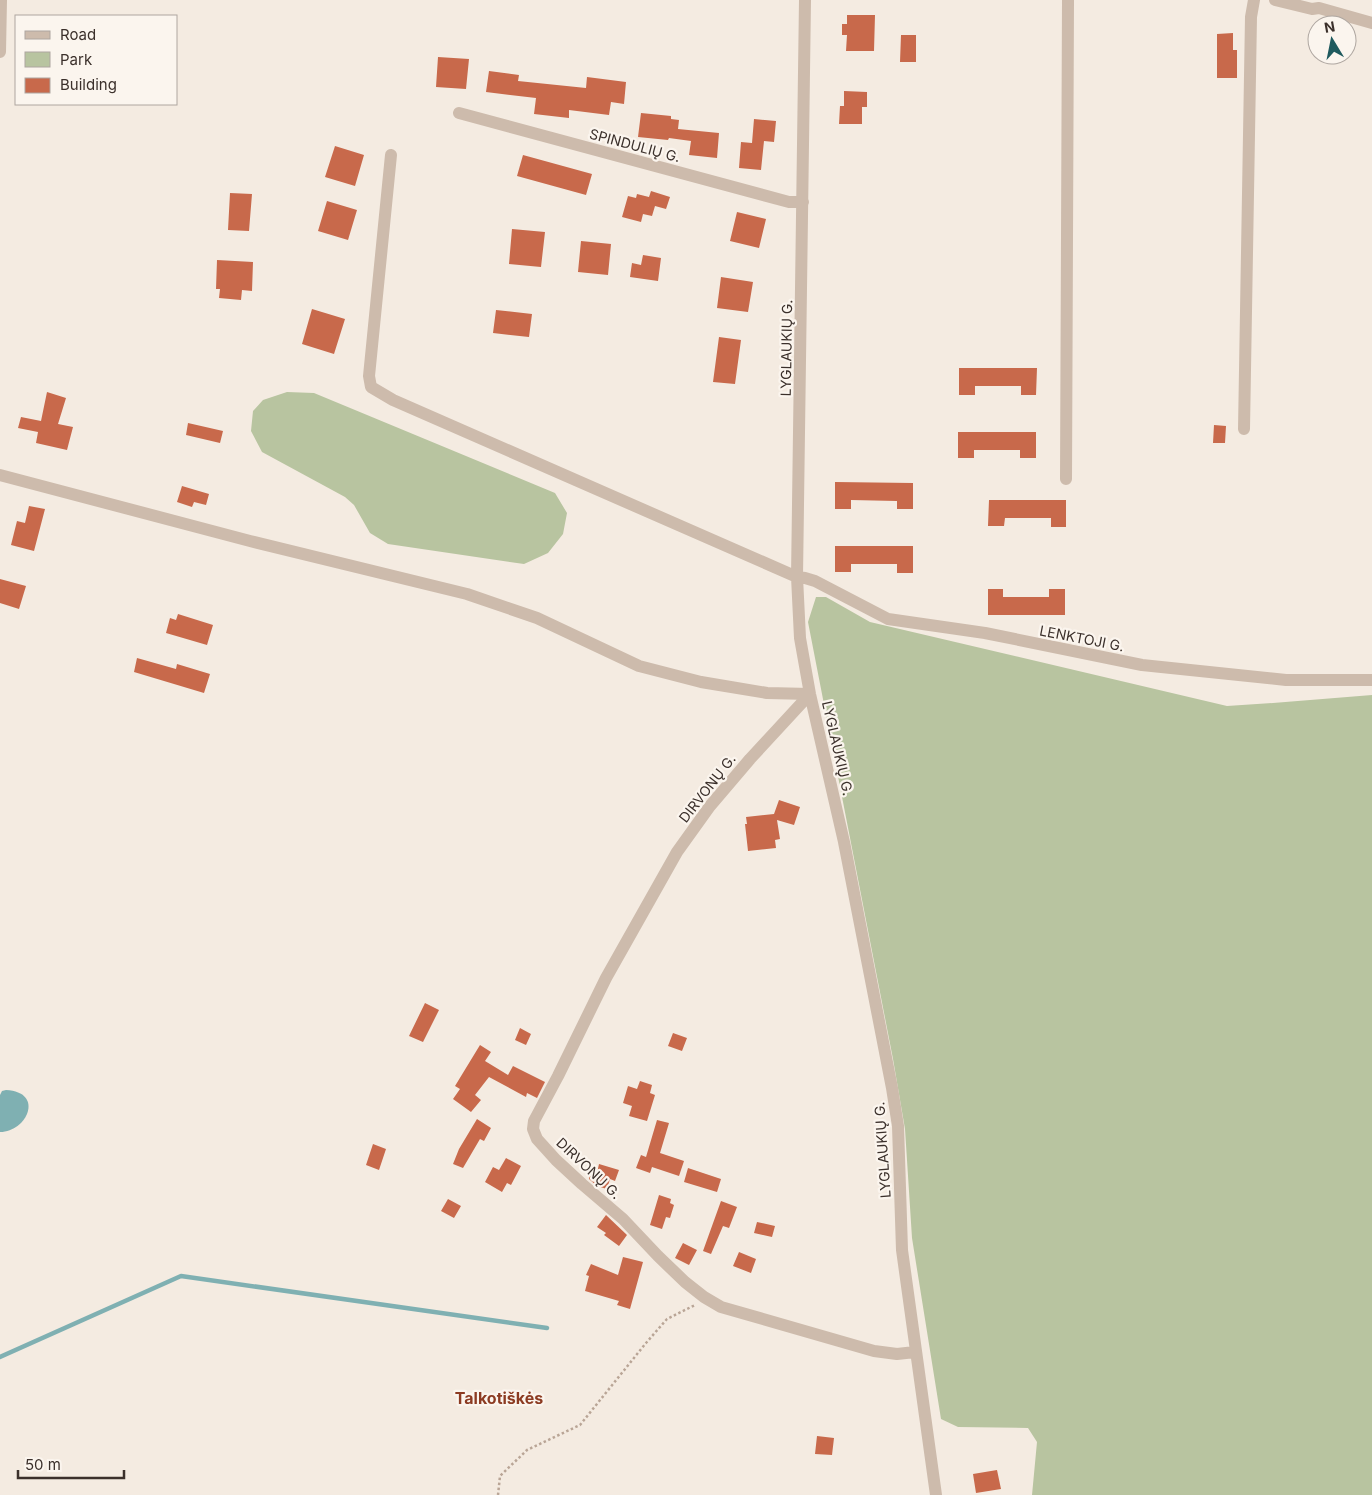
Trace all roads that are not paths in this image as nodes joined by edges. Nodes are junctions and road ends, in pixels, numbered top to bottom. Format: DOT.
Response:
graph roads {
  1 [pos="1,0"];
  2 [pos="805,0"];
  3 [pos="1068,0"];
  4 [pos="1254,0"];
  5 [pos="1275,0"];
  6 [pos="1320,4"];
  7 [pos="1372,23"];
  8 [pos="0,52"];
  9 [pos="459,113"];
  10 [pos="391,155"];
  11 [pos="803,202"];
  12 [pos="1244,428"];
  13 [pos="0,475"];
  14 [pos="1066,478"];
  15 [pos="797,578"];
  16 [pos="1372,680"];
  17 [pos="810,694"];
  18 [pos="916,1352"];
  19 [pos="936,1495"];
  1 -- 8 [label="street"];
  2 -- 11 [label="street, LYGLAUKIŲ G."];
  3 -- 14 [label="street"];
  4 -- 12 [label="street"];
  5 -- 6 [label="street"];
  6 -- 7 [label="street"];
  9 -- 11 [label="street, SPINDULIŲ G."];
  10 -- 15 [label="street, LENKTOJI G."];
  11 -- 15 [label="street, LYGLAUKIŲ G."];
  13 -- 17 [label="street"];
  15 -- 16 [label="street, LENKTOJI G."];
  15 -- 17 [label="street, LYGLAUKIŲ G."];
  17 -- 18 [label="street, LYGLAUKIŲ G."];
  17 -- 18 [label="street, DIRVONŲ G."];
  18 -- 19 [label="street, LYGLAUKIŲ G."];
}
